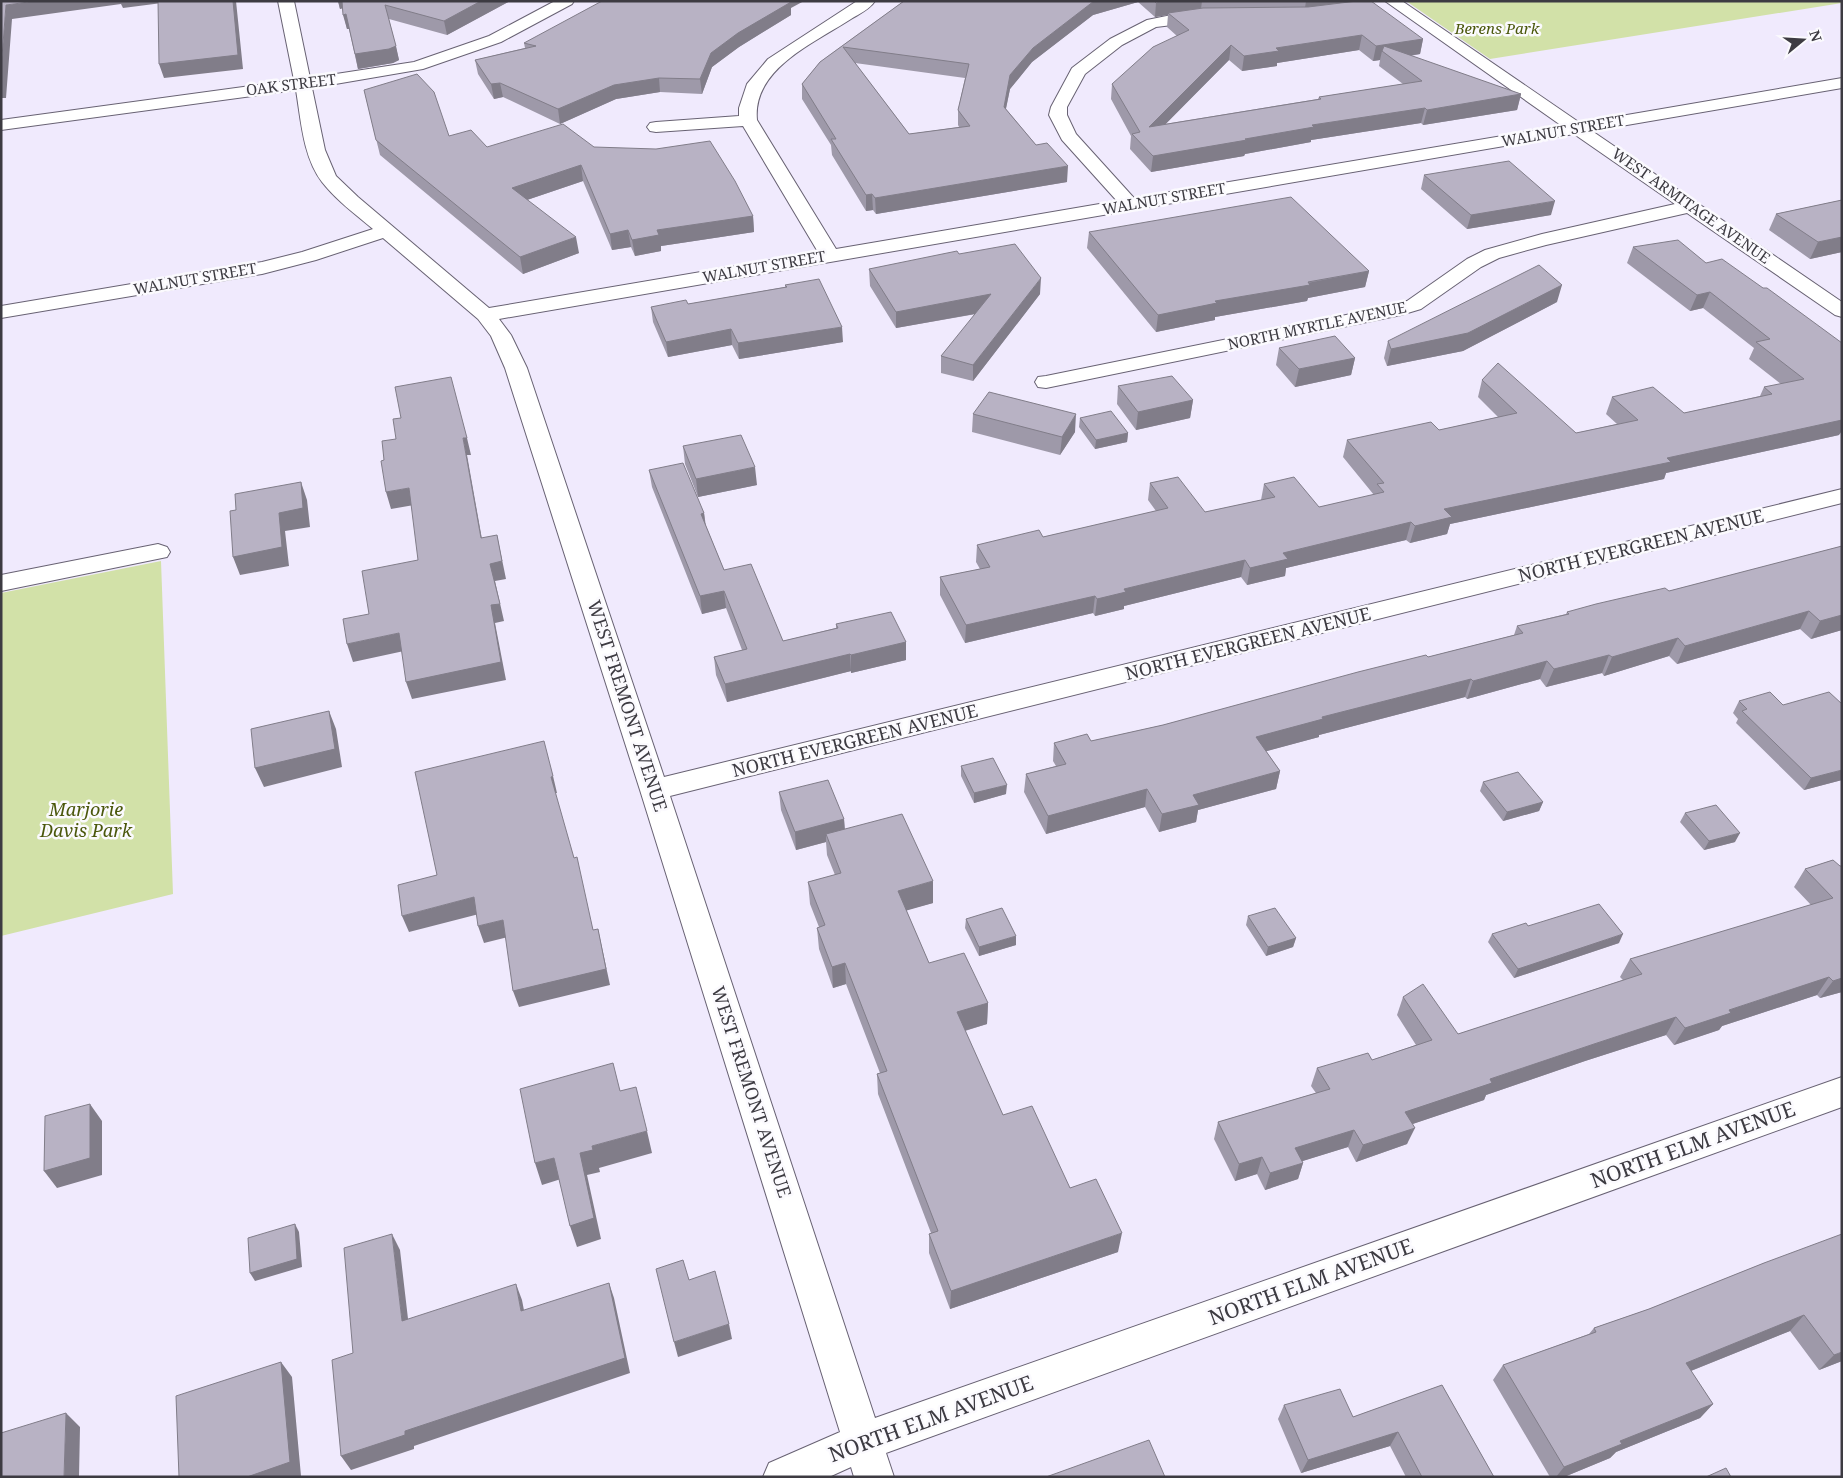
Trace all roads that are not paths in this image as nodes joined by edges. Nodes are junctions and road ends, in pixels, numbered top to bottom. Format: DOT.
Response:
graph roads {
  1 [pos="286,1"];
  2 [pos="568,1"];
  3 [pos="868,1"];
  4 [pos="1388,4"];
  5 [pos="1220,16"];
  6 [pos="302,83"];
  7 [pos="1842,83"];
  8 [pos="748,120"];
  9 [pos="1,125"];
  10 [pos="656,127"];
  11 [pos="1579,129"];
  12 [pos="1129,204"];
  13 [pos="1691,206"];
  14 [pos="386,231"];
  15 [pos="830,256"];
  16 [pos="1833,296"];
  17 [pos="1842,311"];
  18 [pos="1,312"];
  19 [pos="485,315"];
  20 [pos="1046,382"];
  21 [pos="1842,496"];
  22 [pos="158,552"];
  23 [pos="1,583"];
  24 [pos="654,790"];
  25 [pos="1842,1092"];
  26 [pos="862,1442"];
  27 [pos="783,1477"];
  28 [pos="874,1477"];
  1 -- 6 [label="street, WEST FREMONT AVENUE"];
  2 -- 6 [label="street, OAK STREET"];
  3 -- 8 [label="street"];
  4 -- 11 [label="street, WEST ARMITAGE AVENUE"];
  5 -- 12 [label="street"];
  6 -- 9 [label="street, OAK STREET"];
  6 -- 14 [label="street, WEST FREMONT AVENUE"];
  7 -- 11 [label="street, WALNUT STREET"];
  8 -- 10 [label="street"];
  8 -- 15 [label="street"];
  11 -- 12 [label="street, WALNUT STREET"];
  11 -- 13 [label="street, WEST ARMITAGE AVENUE"];
  12 -- 15 [label="street, WALNUT STREET"];
  13 -- 16 [label="street, WEST ARMITAGE AVENUE"];
  13 -- 20 [label="street, NORTH MYRTLE AVENUE"];
  14 -- 18 [label="street, WALNUT STREET"];
  14 -- 19 [label="street, WEST FREMONT AVENUE"];
  15 -- 19 [label="street, WALNUT STREET"];
  16 -- 17 [label="street, WEST ARMITAGE AVENUE"];
  19 -- 24 [label="street, WEST FREMONT AVENUE"];
  21 -- 24 [label="street, NORTH EVERGREEN AVENUE"];
  22 -- 23 [label="street"];
  24 -- 26 [label="street, WEST FREMONT AVENUE"];
  25 -- 26 [label="street, NORTH ELM AVENUE"];
  26 -- 27 [label="street, NORTH ELM AVENUE"];
  26 -- 28 [label="street, WEST FREMONT AVENUE"];
}
